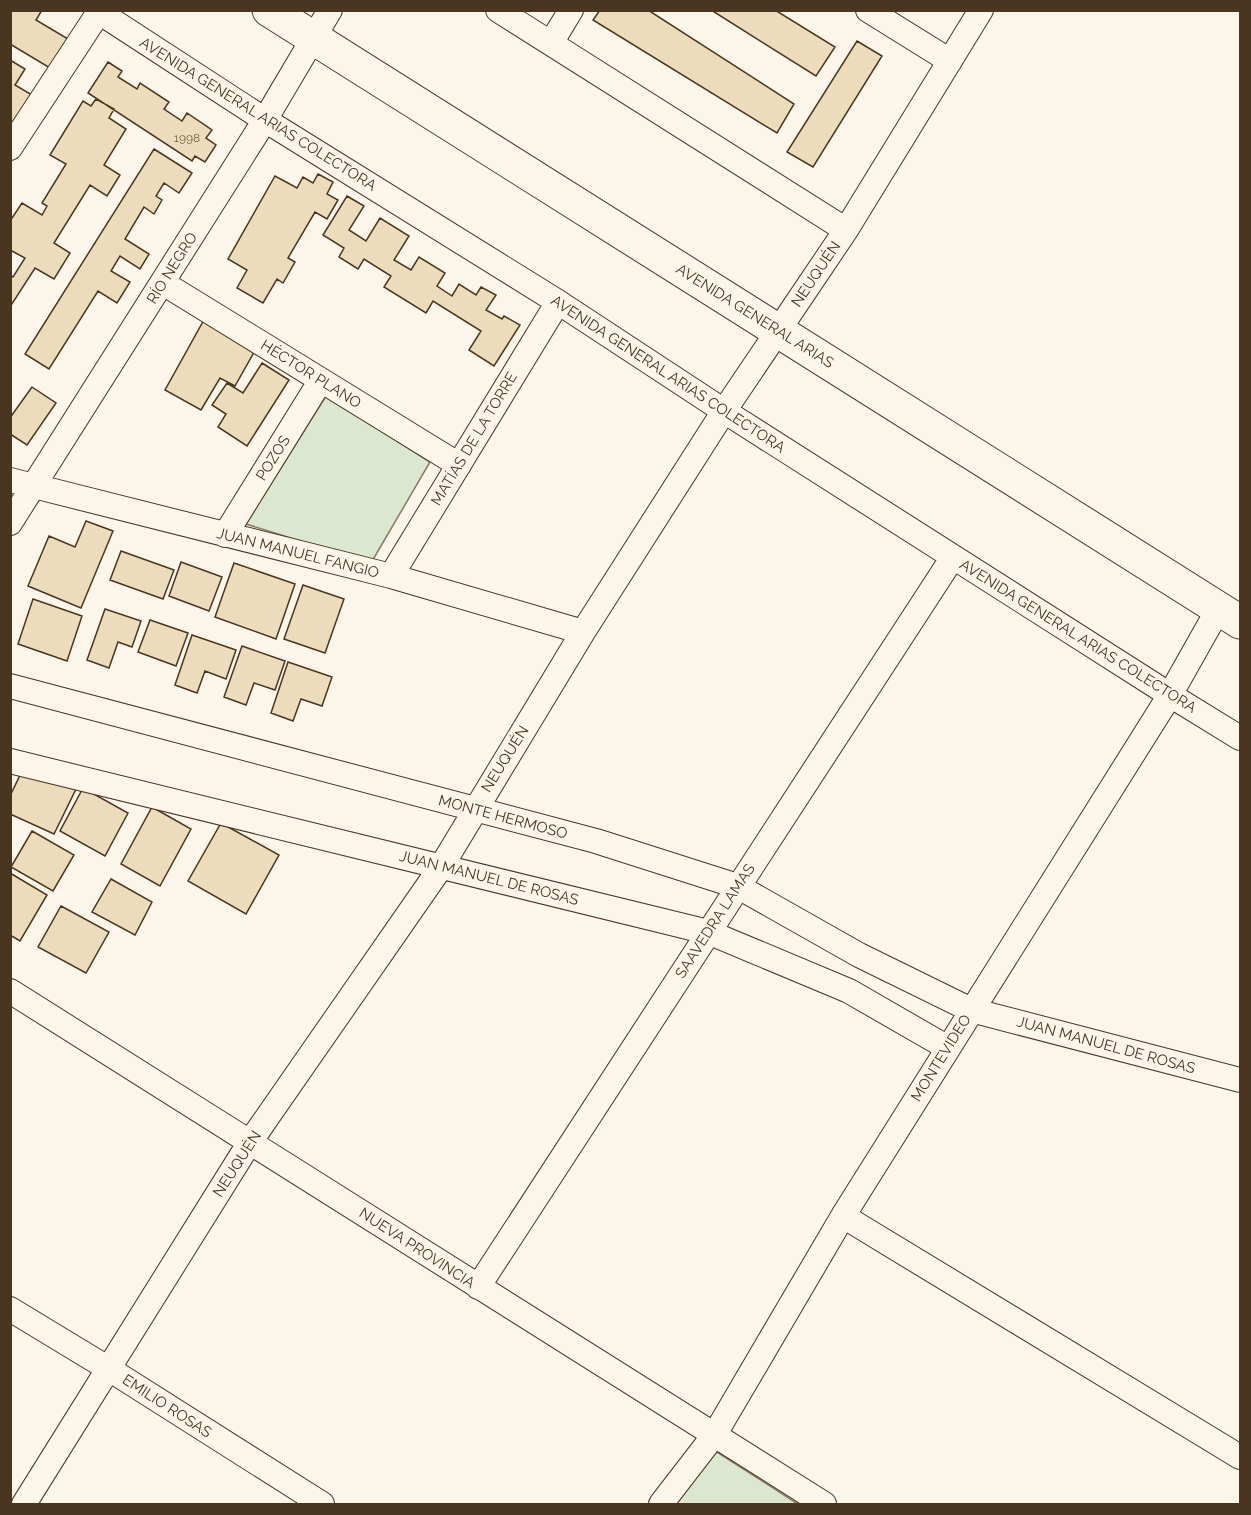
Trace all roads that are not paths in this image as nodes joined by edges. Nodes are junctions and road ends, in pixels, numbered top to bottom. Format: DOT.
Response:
graph roads {
  1 [pos="269,10"];
  2 [pos="330,10"];
  3 [pos="498,10"];
  4 [pos="571,10"];
  5 [pos="868,10"];
  6 [pos="981,10"];
  7 [pos="97,11"];
  8 [pos="313,38"];
  9 [pos="551,43"];
  10 [pos="950,61"];
  11 [pos="265,120"];
  12 [pos="10,148"];
  13 [pos="846,230"];
  14 [pos="163,283"];
  15 [pos="558,302"];
  16 [pos="777,331"];
  17 [pos="321,380"];
  18 [pos="724,411"];
  19 [pos="459,465"];
  20 [pos="10,480"];
  21 [pos="33,487"];
  22 [pos="10,523"];
  23 [pos="225,535"];
  24 [pos="953,557"];
  25 [pos="391,576"];
  26 [pos="1230,615"];
  27 [pos="583,632"];
  28 [pos="10,686"];
  29 [pos="1170,695"];
  30 [pos="1240,738"];
  31 [pos="10,760"];
  32 [pos="474,810"];
  33 [pos="441,867"];
  34 [pos="737,886"];
  35 [pos="708,932"];
  36 [pos="10,991"];
  37 [pos="971,1010"];
  38 [pos="948,1048"];
  39 [pos="1240,1080"];
  40 [pos="250,1142"];
  41 [pos="843,1216"];
  42 [pos="478,1287"];
  43 [pos="10,1309"];
  44 [pos="109,1369"];
  45 [pos="715,1434"];
  46 [pos="1240,1457"];
  47 [pos="24,1504"];
  48 [pos="322,1504"];
  49 [pos="661,1504"];
  50 [pos="824,1504"];
  1 -- 8 [label="main road, AVENIDA GENERAL ARIAS"];
  2 -- 8 [label="street, RÍO NEGRO"];
  3 -- 9 [label="street"];
  4 -- 9 [label="street"];
  5 -- 10 [label="street"];
  6 -- 10 [label="street, NEUQUÉN"];
  7 -- 11 [label="street, AVENIDA GENERAL ARIAS COLECTORA"];
  7 -- 12 [label="street"];
  8 -- 11 [label="street, RÍO NEGRO"];
  8 -- 16 [label="main road, AVENIDA GENERAL ARIAS"];
  9 -- 13 [label="street"];
  10 -- 13 [label="street, NEUQUÉN"];
  11 -- 14 [label="street, RÍO NEGRO"];
  11 -- 15 [label="street, AVENIDA GENERAL ARIAS COLECTORA"];
  13 -- 16 [label="street, NEUQUÉN"];
  14 -- 17 [label="street, HÉCTOR PLANO"];
  14 -- 21 [label="street, RÍO NEGRO"];
  15 -- 18 [label="street, AVENIDA GENERAL ARIAS COLECTORA"];
  15 -- 19 [label="street, MATÍAS DE LA TORRE"];
  16 -- 18 [label="street, NEUQUÉN"];
  16 -- 26 [label="main road, AVENIDA GENERAL ARIAS"];
  17 -- 19 [label="street, HÉCTOR PLANO"];
  17 -- 23 [label="street, POZOS"];
  18 -- 24 [label="street, AVENIDA GENERAL ARIAS COLECTORA"];
  18 -- 27 [label="street, NEUQUÉN"];
  19 -- 25 [label="street, MATÍAS DE LA TORRE"];
  20 -- 21 [label="street, JUAN MANUEL FANGIO"];
  21 -- 22 [label="street, RÍO NEGRO"];
  21 -- 23 [label="street, JUAN MANUEL FANGIO"];
  23 -- 25 [label="street, JUAN MANUEL FANGIO"];
  24 -- 29 [label="street, AVENIDA GENERAL ARIAS COLECTORA"];
  24 -- 34 [label="street, SAAVEDRA LAMAS"];
  25 -- 27 [label="street, JUAN MANUEL FANGIO"];
  26 -- 29 [label="street, MONTEVIDEO"];
  27 -- 32 [label="street, NEUQUÉN"];
  28 -- 32 [label="street, MONTE HERMOSO"];
  29 -- 30 [label="street, AVENIDA GENERAL ARIAS COLECTORA"];
  29 -- 37 [label="street, MONTEVIDEO"];
  31 -- 33 [label="street, JUAN MANUEL DE ROSAS"];
  32 -- 33 [label="street, NEUQUÉN"];
  32 -- 34 [label="street, MONTE HERMOSO"];
  33 -- 35 [label="street, JUAN MANUEL DE ROSAS"];
  33 -- 40 [label="street, NEUQUÉN"];
  34 -- 35 [label="street, SAAVEDRA LAMAS"];
  34 -- 37 [label="street, MONTE HERMOSO"];
  35 -- 38 [label="street, JUAN MANUEL DE ROSAS"];
  35 -- 42 [label="street, SAAVEDRA LAMAS"];
  36 -- 40 [label="street, NUEVA PROVINCIA"];
  37 -- 38 [label="street, MONTEVIDEO"];
  37 -- 39 [label="street, JUAN MANUEL DE ROSAS"];
  38 -- 41 [label="street, MONTEVIDEO"];
  40 -- 42 [label="street, NUEVA PROVINCIA"];
  40 -- 44 [label="street, NEUQUÉN"];
  41 -- 45 [label="street, MONTEVIDEO"];
  41 -- 46 [label="street"];
  42 -- 45 [label="street, NUEVA PROVINCIA"];
  43 -- 44 [label="street, EMILIO ROSAS"];
  44 -- 47 [label="street, NEUQUÉN"];
  44 -- 48 [label="street, EMILIO ROSAS"];
  45 -- 49 [label="street, MONTEVIDEO"];
  45 -- 50 [label="street, NUEVA PROVINCIA"];
}
